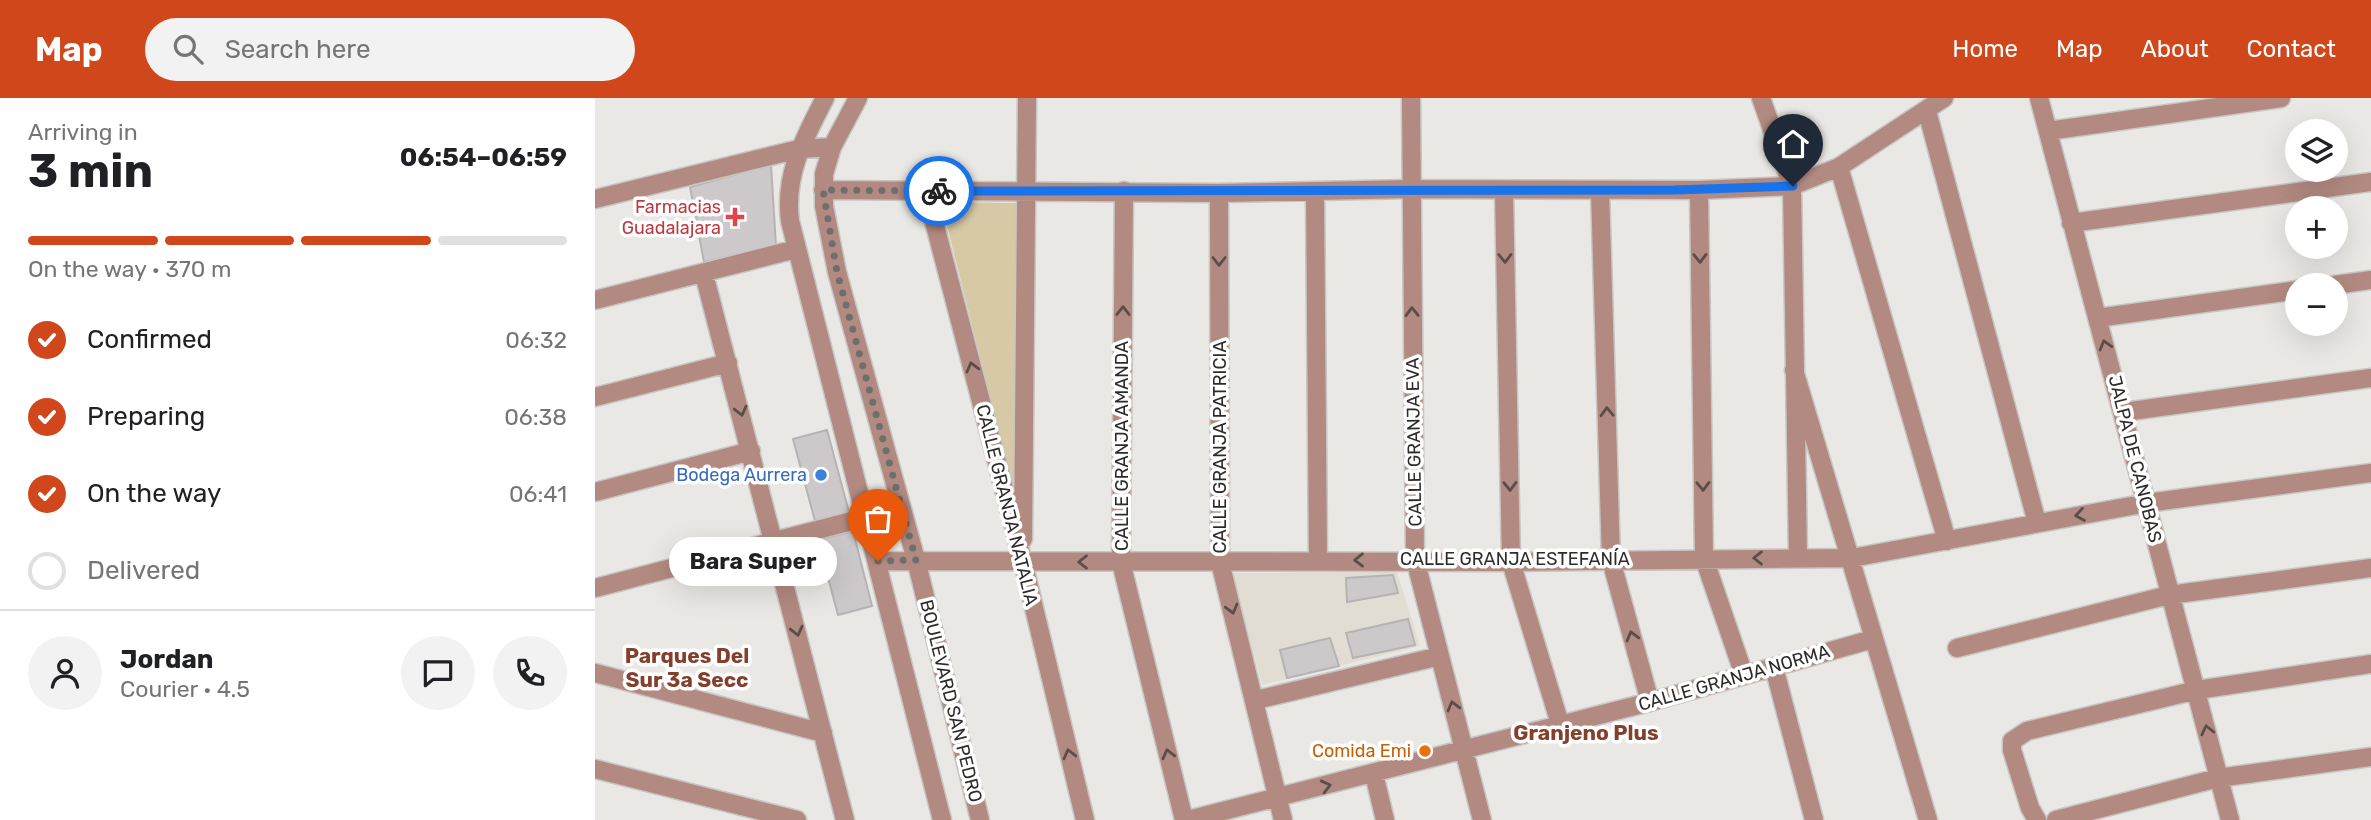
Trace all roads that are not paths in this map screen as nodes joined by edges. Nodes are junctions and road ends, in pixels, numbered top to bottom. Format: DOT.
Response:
graph roads {
  1 [pos="825,98"];
  2 [pos="858,98"];
  3 [pos="1027,98"];
  4 [pos="1411,98"];
  5 [pos="1761,98"];
  6 [pos="1944,98"];
  7 [pos="2039,98"];
  8 [pos="2281,98"];
  9 [pos="1927,111"];
  10 [pos="2047,131"];
  11 [pos="832,147"];
  12 [pos="799,149"];
  13 [pos="1839,167"];
  14 [pos="2371,181"];
  15 [pos="1793,186"];
  16 [pos="1410,189"];
  17 [pos="823,190"];
  18 [pos="1027,190"];
  19 [pos="1504,190"];
  20 [pos="1600,190"];
  21 [pos="1699,190"];
  22 [pos="926,191"];
  23 [pos="1123,191"];
  24 [pos="1315,191"];
  25 [pos="1219,192"];
  26 [pos="595,199"];
  27 [pos="2071,223"];
  28 [pos="796,249"];
  29 [pos="704,274"];
  30 [pos="2371,280"];
  31 [pos="2348,283"];
  32 [pos="2285,292"];
  33 [pos="595,300"];
  34 [pos="2097,318"];
  35 [pos="728,362"];
  36 [pos="1794,370"];
  37 [pos="2371,378"];
  38 [pos="595,397"];
  39 [pos="2124,412"];
  40 [pos="751,451"];
  41 [pos="2371,473"];
  42 [pos="595,492"];
  43 [pos="2147,503"];
  44 [pos="867,517"];
  45 [pos="2038,523"];
  46 [pos="1947,541"];
  47 [pos="775,542"];
  48 [pos="1704,558"];
  49 [pos="1798,558"];
  50 [pos="1852,558"];
  51 [pos="1415,559"];
  52 [pos="916,560"];
  53 [pos="1318,560"];
  54 [pos="1611,560"];
  55 [pos="878,561"];
  56 [pos="1023,562"];
  57 [pos="1121,562"];
  58 [pos="1220,562"];
  59 [pos="1511,562"];
  60 [pos="2371,569"];
  61 [pos="595,588"];
  62 [pos="2169,594"];
  63 [pos="1874,639"];
  64 [pos="1957,648"];
  65 [pos="1440,656"];
  66 [pos="2371,664"];
  67 [pos="1773,667"];
  68 [pos="595,673"];
  69 [pos="1744,675"];
  70 [pos="2197,690"];
  71 [pos="1256,700"];
  72 [pos="1650,702"];
  73 [pos="1560,724"];
  74 [pos="823,733"];
  75 [pos="1464,750"];
  76 [pos="2371,757"];
  77 [pos="595,769"];
  78 [pos="1374,774"];
  79 [pos="2218,778"];
  80 [pos="1277,798"];
  81 [pos="797,820"];
  82 [pos="845,820"];
  83 [pos="942,820"];
  84 [pos="980,820"];
  85 [pos="1085,820"];
  86 [pos="1186,820"];
  87 [pos="1283,820"];
  88 [pos="1385,820"];
  89 [pos="1482,820"];
  90 [pos="1814,820"];
  91 [pos="1928,820"];
  92 [pos="2037,820"];
  93 [pos="2056,820"];
  94 [pos="2230,820"];
  1 -- 12 [label="street"];
  2 -- 11 [label="street, BOULEVARD SAN PEDRO"];
  3 -- 18 [label="street"];
  4 -- 16 [label="street, CALLE GRANJA EVA"];
  5 -- 15 [label="street"];
  6 -- 9 [label="street"];
  7 -- 10 [label="street, JALPA DE CANOBAS"];
  8 -- 10 [label="street"];
  9 -- 13 [label="street"];
  9 -- 45 [label="street"];
  10 -- 27 [label="street, JALPA DE CANOBAS"];
  11 -- 12 [label="street"];
  11 -- 17 [label="street, BOULEVARD SAN PEDRO"];
  12 -- 26 [label="street"];
  12 -- 28 [label="street"];
  13 -- 15 [label="street"];
  13 -- 46 [label="street"];
  14 -- 27 [label="street"];
  15 -- 21 [label="street"];
  15 -- 36 [label="street"];
  16 -- 19 [label="street"];
  16 -- 24 [label="street"];
  51 -- 16 [label="street, CALLE GRANJA EVA, one-way"];
  17 -- 22 [label="street"];
  17 -- 52 [label="street, BOULEVARD SAN PEDRO"];
  18 -- 22 [label="street"];
  18 -- 23 [label="street"];
  18 -- 56 [label="street"];
  19 -- 20 [label="street"];
  19 -- 59 [label="street, one-way"];
  20 -- 21 [label="street"];
  54 -- 20 [label="street, one-way"];
  21 -- 48 [label="street, one-way"];
  56 -- 22 [label="street, CALLE GRANJA NATALIA, one-way"];
  23 -- 25 [label="street"];
  57 -- 23 [label="street, CALLE GRANJA AMANDA, one-way"];
  24 -- 25 [label="street"];
  24 -- 53 [label="street"];
  25 -- 58 [label="street, CALLE GRANJA PATRICIA, one-way"];
  27 -- 34 [label="street, JALPA DE CANOBAS"];
  28 -- 29 [label="street"];
  28 -- 44 [label="street"];
  29 -- 33 [label="street"];
  29 -- 35 [label="street"];
  30 -- 31 [label="street"];
  32 -- 34 [label="street"];
  39 -- 34 [label="street, JALPA DE CANOBAS, one-way"];
  35 -- 38 [label="street"];
  35 -- 40 [label="street, one-way"];
  36 -- 49 [label="street"];
  36 -- 50 [label="street"];
  37 -- 39 [label="street"];
  39 -- 43 [label="street, JALPA DE CANOBAS"];
  40 -- 42 [label="street"];
  40 -- 47 [label="street"];
  41 -- 43 [label="street, CALLE GRANJA ESTEFANÍA"];
  43 -- 45 [label="street, CALLE GRANJA ESTEFANÍA, one-way"];
  43 -- 62 [label="street, JALPA DE CANOBAS"];
  44 -- 47 [label="street"];
  44 -- 55 [label="street"];
  45 -- 46 [label="street, CALLE GRANJA ESTEFANÍA"];
  46 -- 50 [label="street, CALLE GRANJA ESTEFANÍA"];
  47 -- 61 [label="street"];
  47 -- 74 [label="street, one-way"];
  49 -- 48 [label="street, CALLE GRANJA ESTEFANÍA, one-way"];
  48 -- 54 [label="street, CALLE GRANJA ESTEFANÍA"];
  48 -- 69 [label="street"];
  49 -- 50 [label="street, CALLE GRANJA ESTEFANÍA"];
  50 -- 63 [label="street"];
  51 -- 53 [label="street, CALLE GRANJA ESTEFANÍA, one-way"];
  51 -- 59 [label="street, CALLE GRANJA ESTEFANÍA"];
  51 -- 65 [label="street, CALLE GRANJA EVA"];
  52 -- 55 [label="street, CALLE GRANJA ESTEFANÍA"];
  52 -- 56 [label="street, CALLE GRANJA ESTEFANÍA"];
  52 -- 84 [label="street, BOULEVARD SAN PEDRO"];
  53 -- 58 [label="street, CALLE GRANJA ESTEFANÍA"];
  54 -- 59 [label="street, CALLE GRANJA ESTEFANÍA"];
  72 -- 54 [label="street, one-way"];
  55 -- 83 [label="street"];
  57 -- 56 [label="street, CALLE GRANJA ESTEFANÍA, one-way"];
  85 -- 56 [label="street, CALLE GRANJA NATALIA, one-way"];
  57 -- 58 [label="street, CALLE GRANJA ESTEFANÍA"];
  86 -- 57 [label="street, CALLE GRANJA AMANDA, one-way"];
  58 -- 71 [label="street, CALLE GRANJA PATRICIA, one-way"];
  59 -- 73 [label="street"];
  60 -- 62 [label="street"];
  62 -- 64 [label="street"];
  62 -- 70 [label="street, JALPA DE CANOBAS"];
  63 -- 67 [label="street, CALLE GRANJA NORMA"];
  63 -- 91 [label="street"];
  65 -- 71 [label="street"];
  75 -- 65 [label="street, CALLE GRANJA EVA, one-way"];
  66 -- 70 [label="street"];
  67 -- 69 [label="street, CALLE GRANJA NORMA"];
  67 -- 90 [label="street"];
  68 -- 74 [label="street"];
  69 -- 72 [label="street, CALLE GRANJA NORMA"];
  79 -- 70 [label="street, JALPA DE CANOBAS, one-way"];
  70 -- 92 [label="street"];
  71 -- 80 [label="street, CALLE GRANJA PATRICIA"];
  72 -- 73 [label="street, CALLE GRANJA NORMA"];
  73 -- 75 [label="street, CALLE GRANJA NORMA"];
  74 -- 82 [label="street"];
  75 -- 78 [label="street, CALLE GRANJA NORMA"];
  75 -- 89 [label="street, CALLE GRANJA EVA"];
  76 -- 79 [label="street"];
  77 -- 81 [label="street"];
  80 -- 78 [label="street, CALLE GRANJA NORMA, one-way"];
  78 -- 88 [label="street"];
  79 -- 93 [label="street"];
  79 -- 94 [label="street, JALPA DE CANOBAS"];
  80 -- 86 [label="street, CALLE GRANJA NORMA"];
  80 -- 87 [label="street, CALLE GRANJA PATRICIA"];
}
